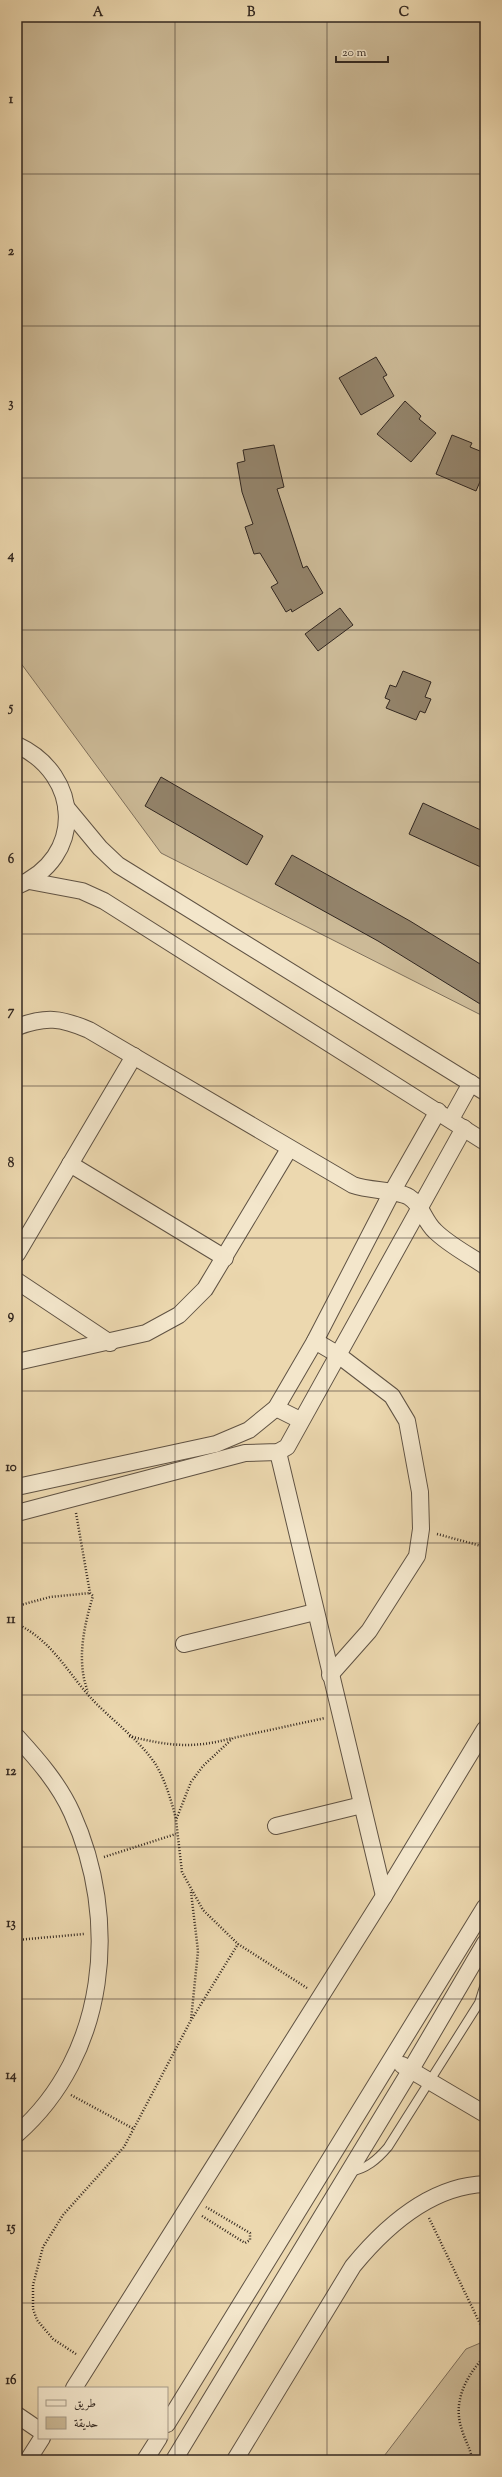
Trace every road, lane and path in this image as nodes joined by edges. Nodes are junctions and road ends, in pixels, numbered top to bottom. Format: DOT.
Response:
graph roads {
  1 [pos="17,745"];
  2 [pos="66,807"];
  3 [pos="23,883"];
  4 [pos="17,1027"];
  5 [pos="134,1056"];
  6 [pos="471,1083"];
  7 [pos="485,1092"];
  8 [pos="438,1111"];
  9 [pos="451,1119"];
  10 [pos="464,1128"];
  11 [pos="485,1142"];
  12 [pos="289,1149"];
  13 [pos="70,1164"];
  14 [pos="392,1192"];
  15 [pos="420,1209"];
  16 [pos="17,1254"];
  17 [pos="225,1258"];
  18 [pos="485,1266"];
  19 [pos="17,1281"];
  20 [pos="315,1341"];
  21 [pos="110,1343"];
  22 [pos="337,1354"];
  23 [pos="17,1362"];
  24 [pos="276,1408"];
  25 [pos="300,1420"];
  26 [pos="278,1452"];
  27 [pos="17,1487"];
  28 [pos="73,1499"];
  29 [pos="17,1513"];
  30 [pos="421,1529"];
  31 [pos="485,1547"];
  32 [pos="90,1593"];
  33 [pos="17,1606"];
  34 [pos="314,1612"];
  35 [pos="17,1624"];
  36 [pos="184,1644"];
  37 [pos="330,1675"];
  38 [pos="89,1696"];
  39 [pos="339,1715"];
  40 [pos="485,1729"];
  41 [pos="129,1736"];
  42 [pos="17,1737"];
  43 [pos="233,1738"];
  44 [pos="362,1805"];
  45 [pos="176,1820"];
  46 [pos="276,1826"];
  47 [pos="176,1834"];
  48 [pos="90,1861"];
  49 [pos="190,1889"];
  50 [pos="384,1896"];
  51 [pos="485,1907"];
  52 [pos="102,1932"];
  53 [pos="17,1940"];
  54 [pos="238,1944"];
  55 [pos="484,1947"];
  56 [pos="485,1984"];
  57 [pos="320,1996"];
  58 [pos="190,2022"];
  59 [pos="392,2059"];
  60 [pos="410,2071"];
  61 [pos="431,2081"];
  62 [pos="57,2088"];
  63 [pos="485,2114"];
  64 [pos="134,2129"];
  65 [pos="17,2134"];
  66 [pos="347,2173"];
  67 [pos="485,2184"];
  68 [pos="190,2203"];
  69 [pos="423,2204"];
  70 [pos="485,2334"];
  71 [pos="485,2349"];
  72 [pos="485,2355"];
  73 [pos="90,2362"];
  74 [pos="75,2387"];
  75 [pos="17,2415"];
  76 [pos="168,2422"];
  77 [pos="38,2429"];
  78 [pos="41,2439"];
  79 [pos="157,2439"];
  80 [pos="28,2460"];
  81 [pos="145,2460"];
  82 [pos="174,2460"];
  83 [pos="235,2460"];
  84 [pos="472,2460"];
  1 -- 2 [label="street"];
  2 -- 3 [label="street"];
  2 -- 6 [label="street"];
  3 -- 8 [label="street"];
  4 -- 5 [label="street"];
  5 -- 12 [label="street"];
  5 -- 13 [label="street"];
  6 -- 7 [label="street"];
  6 -- 9 [label="street"];
  8 -- 9 [label="street"];
  8 -- 14 [label="street"];
  9 -- 10 [label="street"];
  10 -- 11 [label="street"];
  10 -- 15 [label="street"];
  12 -- 14 [label="street"];
  12 -- 17 [label="street"];
  13 -- 16 [label="street"];
  13 -- 17 [label="street"];
  14 -- 15 [label="street"];
  14 -- 20 [label="street"];
  15 -- 18 [label="street"];
  15 -- 22 [label="street"];
  17 -- 21 [label="street"];
  19 -- 21 [label="street"];
  20 -- 22 [label="street"];
  20 -- 24 [label="street"];
  21 -- 23 [label="street"];
  22 -- 25 [label="street"];
  22 -- 30 [label="street"];
  24 -- 25 [label="street"];
  24 -- 27 [label="street"];
  25 -- 26 [label="street"];
  26 -- 28 [label="street"];
  26 -- 34 [label="street"];
  28 -- 29 [label="street"];
  28 -- 32 [label="path"];
  30 -- 31 [label="path"];
  30 -- 37 [label="street"];
  32 -- 33 [label="path"];
  32 -- 38 [label="path"];
  34 -- 36 [label="street"];
  34 -- 37 [label="street"];
  35 -- 38 [label="path"];
  37 -- 39 [label="street"];
  38 -- 41 [label="path"];
  39 -- 43 [label="path"];
  39 -- 44 [label="street"];
  40 -- 50 [label="street"];
  41 -- 43 [label="path"];
  41 -- 45 [label="path"];
  42 -- 48 [label="street"];
  43 -- 45 [label="path"];
  44 -- 46 [label="street"];
  44 -- 50 [label="street"];
  45 -- 47 [label="path"];
  47 -- 48 [label="path"];
  47 -- 49 [label="path"];
  48 -- 52 [label="street"];
  49 -- 54 [label="path"];
  49 -- 58 [label="path"];
  50 -- 57 [label="street"];
  51 -- 59 [label="street"];
  52 -- 53 [label="path"];
  52 -- 62 [label="street"];
  54 -- 57 [label="path"];
  54 -- 58 [label="path"];
  55 -- 60 [label="street"];
  56 -- 61 [label="lane"];
  57 -- 68 [label="street"];
  58 -- 64 [label="path"];
  59 -- 60 [label="street"];
  59 -- 76 [label="street"];
  60 -- 61 [label="street"];
  60 -- 66 [label="street"];
  61 -- 63 [label="street"];
  61 -- 66 [label="lane"];
  62 -- 64 [label="path"];
  62 -- 65 [label="street"];
  64 -- 73 [label="path"];
  66 -- 82 [label="street"];
  67 -- 69 [label="street"];
  68 -- 68 [label="path"];
  68 -- 73 [label="street"];
  69 -- 70 [label="path"];
  69 -- 83 [label="street"];
  71 -- 72 [label="path"];
  72 -- 84 [label="path"];
  73 -- 74 [label="street"];
  75 -- 77 [label="street"];
  78 -- 80 [label="street"];
  79 -- 81 [label="street"];
}
